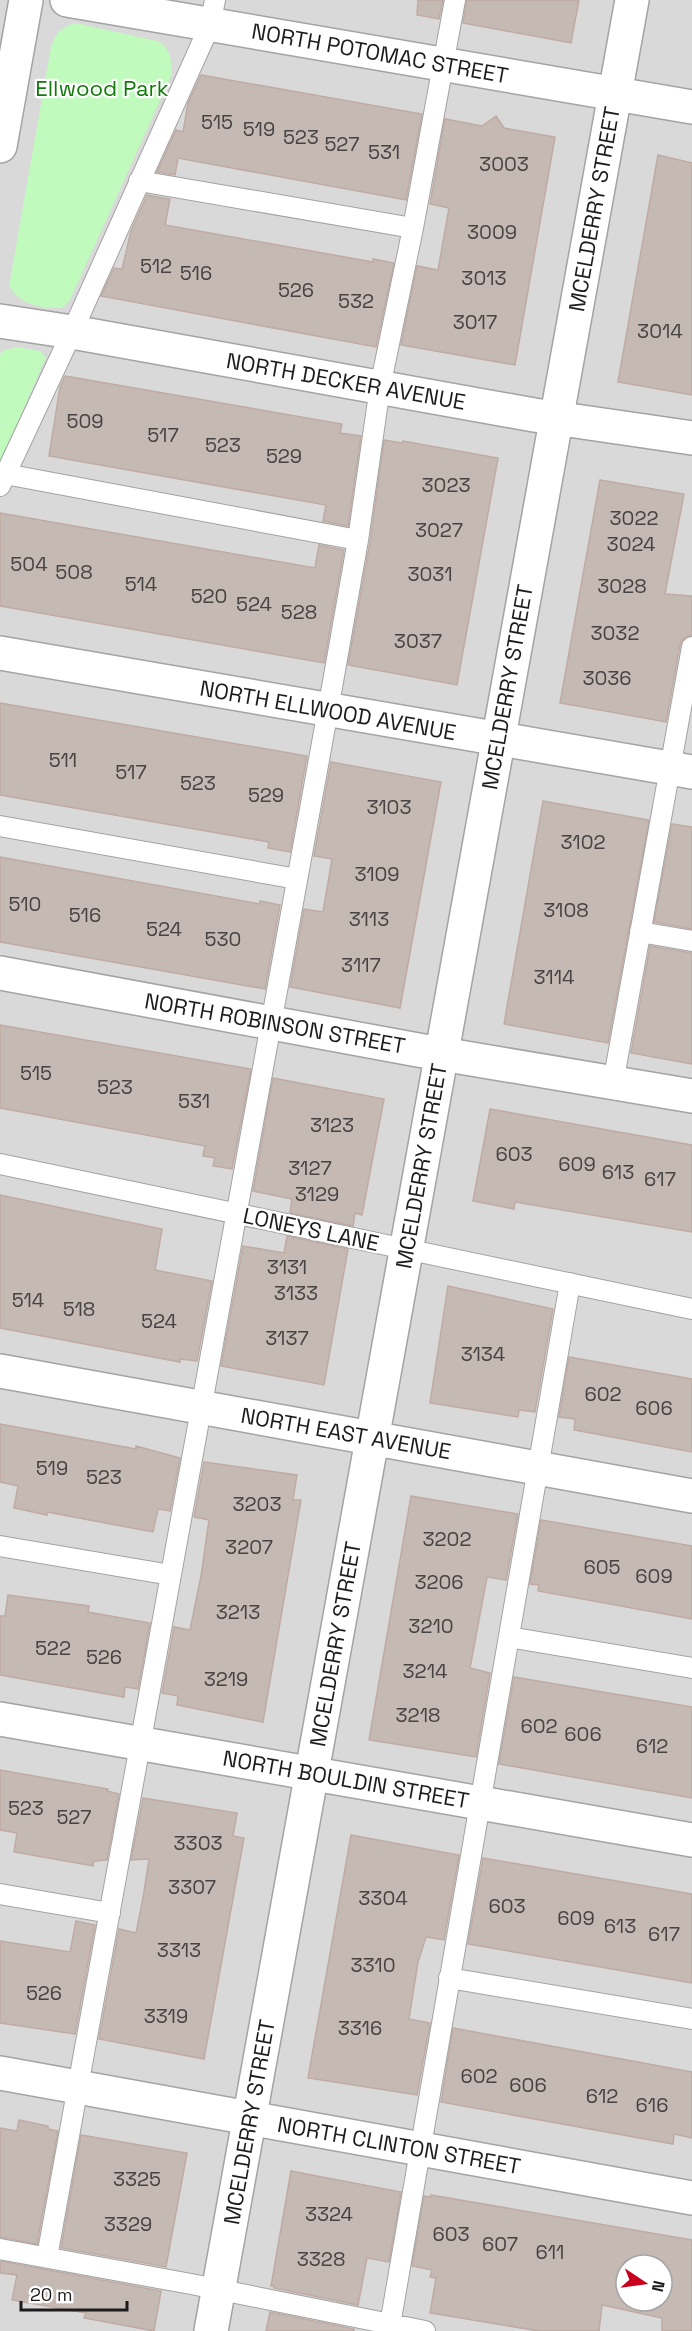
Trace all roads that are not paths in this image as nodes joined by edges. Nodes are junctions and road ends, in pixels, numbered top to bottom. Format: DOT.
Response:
graph roads {
  1 [pos="26,0"];
  2 [pos="67,0"];
  3 [pos="455,0"];
  4 [pos="632,0"];
  5 [pos="213,12"];
  6 [pos="443,64"];
  7 [pos="615,93"];
  8 [pos="692,107"];
  9 [pos="0,146"];
  10 [pos="140,182"];
  11 [pos="413,228"];
  12 [pos="0,321"];
  13 [pos="72,332"];
  14 [pos="380,387"];
  15 [pos="556,418"];
  16 [pos="692,438"];
  17 [pos="3,480"];
  18 [pos="358,540"];
  19 [pos="692,647"];
  20 [pos="0,654"];
  21 [pos="328,710"];
  22 [pos="498,739"];
  23 [pos="681,770"];
  24 [pos="0,826"];
  25 [pos="297,879"];
  26 [pos="640,932"];
  27 [pos="692,941"];
  28 [pos="0,973"];
  29 [pos="270,1022"];
  30 [pos="442,1054"];
  31 [pos="613,1083"];
  32 [pos="692,1096"];
  33 [pos="0,1164"];
  34 [pos="236,1213"];
  35 [pos="406,1249"];
  36 [pos="570,1283"];
  37 [pos="692,1308"];
  38 [pos="0,1371"];
  39 [pos="201,1406"];
  40 [pos="372,1438"];
  41 [pos="538,1468"];
  42 [pos="692,1496"];
  43 [pos="0,1546"];
  44 [pos="171,1575"];
  45 [pos="509,1637"];
  46 [pos="692,1668"];
  47 [pos="0,1719"];
  48 [pos="140,1743"];
  49 [pos="311,1773"];
  50 [pos="480,1802"];
  51 [pos="692,1840"];
  52 [pos="0,1894"];
  53 [pos="110,1913"];
  54 [pos="449,1978"];
  55 [pos="692,2019"];
  56 [pos="0,2073"];
  57 [pos="78,2087"];
  58 [pos="249,2118"];
  59 [pos="420,2149"];
  60 [pos="692,2198"];
  61 [pos="0,2249"];
  62 [pos="47,2257"];
  63 [pos="218,2289"];
  64 [pos="390,2325"];
  65 [pos="211,2331"];
  66 [pos="425,2331"];
  1 -- 9 [label="street"];
  2 -- 5 [label="street, NORTH POTOMAC STREET"];
  3 -- 6 [label="lane"];
  4 -- 7 [label="street, MCELDERRY STREET"];
  5 -- 6 [label="street, NORTH POTOMAC STREET"];
  5 -- 10 [label="lane"];
  6 -- 7 [label="street, NORTH POTOMAC STREET"];
  6 -- 11 [label="lane"];
  7 -- 8 [label="street, NORTH POTOMAC STREET"];
  7 -- 15 [label="street, MCELDERRY STREET"];
  10 -- 11 [label="lane"];
  10 -- 13 [label="lane"];
  11 -- 14 [label="lane"];
  12 -- 13 [label="street, NORTH DECKER AVENUE"];
  13 -- 14 [label="street, NORTH DECKER AVENUE"];
  13 -- 17 [label="lane"];
  14 -- 15 [label="street, NORTH DECKER AVENUE"];
  14 -- 18 [label="lane"];
  15 -- 16 [label="street, NORTH DECKER AVENUE"];
  15 -- 22 [label="street, MCELDERRY STREET"];
  17 -- 18 [label="lane"];
  18 -- 21 [label="lane"];
  19 -- 23 [label="lane"];
  20 -- 21 [label="street, NORTH ELLWOOD AVENUE"];
  21 -- 22 [label="street, NORTH ELLWOOD AVENUE"];
  21 -- 25 [label="lane"];
  22 -- 23 [label="street, NORTH ELLWOOD AVENUE"];
  22 -- 30 [label="street, MCELDERRY STREET"];
  23 -- 26 [label="lane"];
  24 -- 25 [label="lane"];
  25 -- 29 [label="lane"];
  26 -- 27 [label="lane"];
  26 -- 31 [label="lane"];
  28 -- 29 [label="street, NORTH ROBINSON STREET"];
  29 -- 30 [label="street, NORTH ROBINSON STREET"];
  29 -- 34 [label="lane"];
  30 -- 31 [label="street, NORTH ROBINSON STREET"];
  30 -- 35 [label="street, MCELDERRY STREET"];
  31 -- 32 [label="street, NORTH ROBINSON STREET"];
  33 -- 34 [label="lane, LONEYS LANE"];
  34 -- 35 [label="lane, LONEYS LANE"];
  34 -- 39 [label="lane"];
  35 -- 36 [label="lane, LONEYS LANE"];
  35 -- 40 [label="street, MCELDERRY STREET"];
  36 -- 37 [label="lane, LONEYS LANE"];
  36 -- 41 [label="lane"];
  38 -- 39 [label="street, NORTH EAST AVENUE"];
  39 -- 40 [label="street, NORTH EAST AVENUE"];
  39 -- 44 [label="lane"];
  40 -- 41 [label="street, NORTH EAST AVENUE"];
  40 -- 49 [label="street, MCELDERRY STREET"];
  41 -- 42 [label="street, NORTH EAST AVENUE"];
  41 -- 45 [label="lane"];
  43 -- 44 [label="lane"];
  44 -- 48 [label="lane"];
  45 -- 46 [label="lane"];
  45 -- 50 [label="lane"];
  47 -- 48 [label="street, NORTH BOULDIN STREET"];
  48 -- 49 [label="street, NORTH BOULDIN STREET"];
  48 -- 53 [label="lane"];
  49 -- 50 [label="street, NORTH BOULDIN STREET"];
  49 -- 58 [label="street, MCELDERRY STREET"];
  50 -- 51 [label="street, NORTH BOULDIN STREET"];
  50 -- 54 [label="lane"];
  52 -- 53 [label="lane"];
  53 -- 57 [label="lane"];
  54 -- 55 [label="lane"];
  54 -- 59 [label="lane"];
  56 -- 57 [label="street, NORTH CLINTON STREET"];
  57 -- 58 [label="street, NORTH CLINTON STREET"];
  57 -- 62 [label="lane"];
  58 -- 59 [label="street, NORTH CLINTON STREET"];
  58 -- 63 [label="street, MCELDERRY STREET"];
  59 -- 60 [label="street, NORTH CLINTON STREET"];
  59 -- 64 [label="lane"];
  61 -- 62 [label="lane"];
  62 -- 63 [label="lane"];
  63 -- 64 [label="lane"];
  63 -- 65 [label="street, MCELDERRY STREET"];
  64 -- 66 [label="lane"];
}
